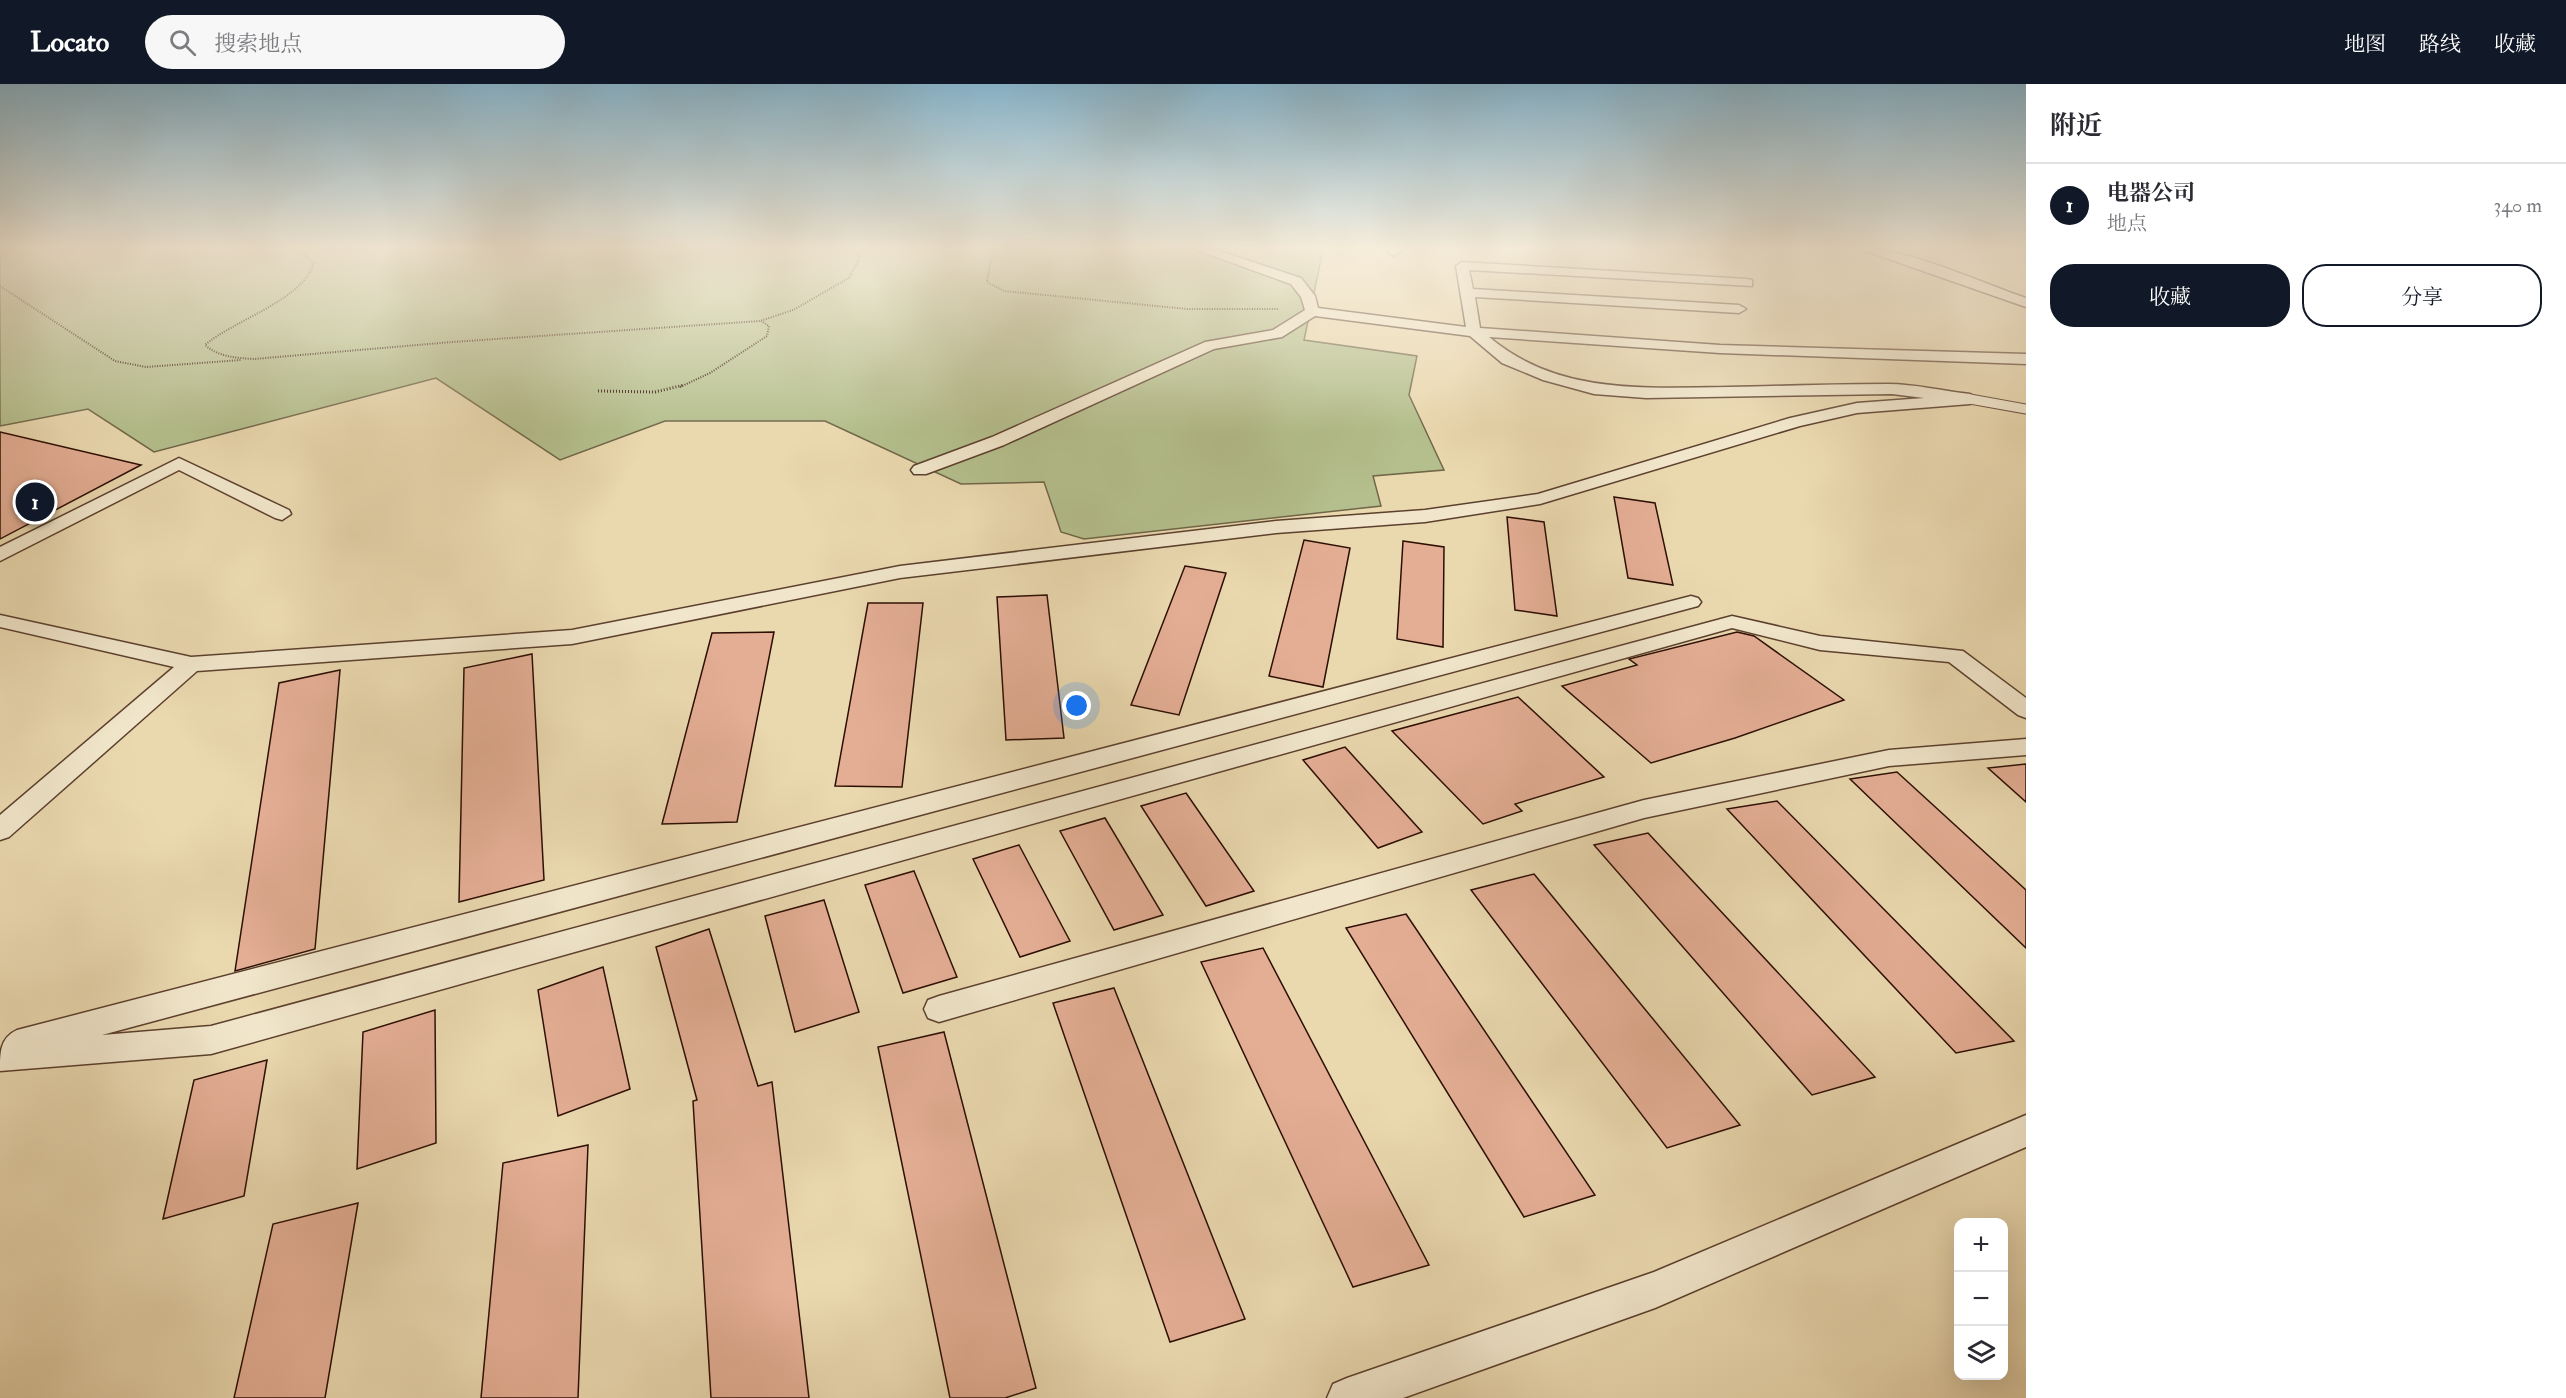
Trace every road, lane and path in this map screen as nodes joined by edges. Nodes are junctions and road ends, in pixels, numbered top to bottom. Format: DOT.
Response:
graph roads {
  1 [pos="36,309"];
  2 [pos="259,309"];
  3 [pos="794,309"];
  4 [pos="1207,309"];
  5 [pos="1470,309"];
  6 [pos="1312,311"];
  7 [pos="760,321"];
  8 [pos="1474,333"];
  9 [pos="254,359"];
  10 [pos="2026,359"];
  11 [pos="598,391"];
  12 [pos="1970,399"];
  13 [pos="2026,409"];
  14 [pos="920,470"];
  15 [pos="282,514"];
  16 [pos="0,555"];
  17 [pos="1691,602"];
  18 [pos="0,621"];
  19 [pos="191,664"];
  20 [pos="2026,710"];
  21 [pos="2026,747"];
  22 [pos="0,830"];
  23 [pos="939,1009"];
  24 [pos="0,1048"];
  25 [pos="0,1057"];
  26 [pos="2026,1131"];
  27 [pos="1347,1398"];
  1 -- 9 [label="path"];
  2 -- 9 [label="path"];
  3 -- 7 [label="path"];
  4 -- 6 [label="path"];
  5 -- 8 [label="street"];
  6 -- 8 [label="street"];
  6 -- 14 [label="street"];
  7 -- 9 [label="path"];
  7 -- 11 [label="path"];
  8 -- 10 [label="street"];
  8 -- 12 [label="street"];
  12 -- 13 [label="lane"];
  12 -- 19 [label="street"];
  15 -- 16 [label="street"];
  17 -- 24 [label="street"];
  18 -- 19 [label="street"];
  19 -- 22 [label="street"];
  20 -- 25 [label="street"];
  21 -- 23 [label="street"];
  26 -- 27 [label="street"];
}
